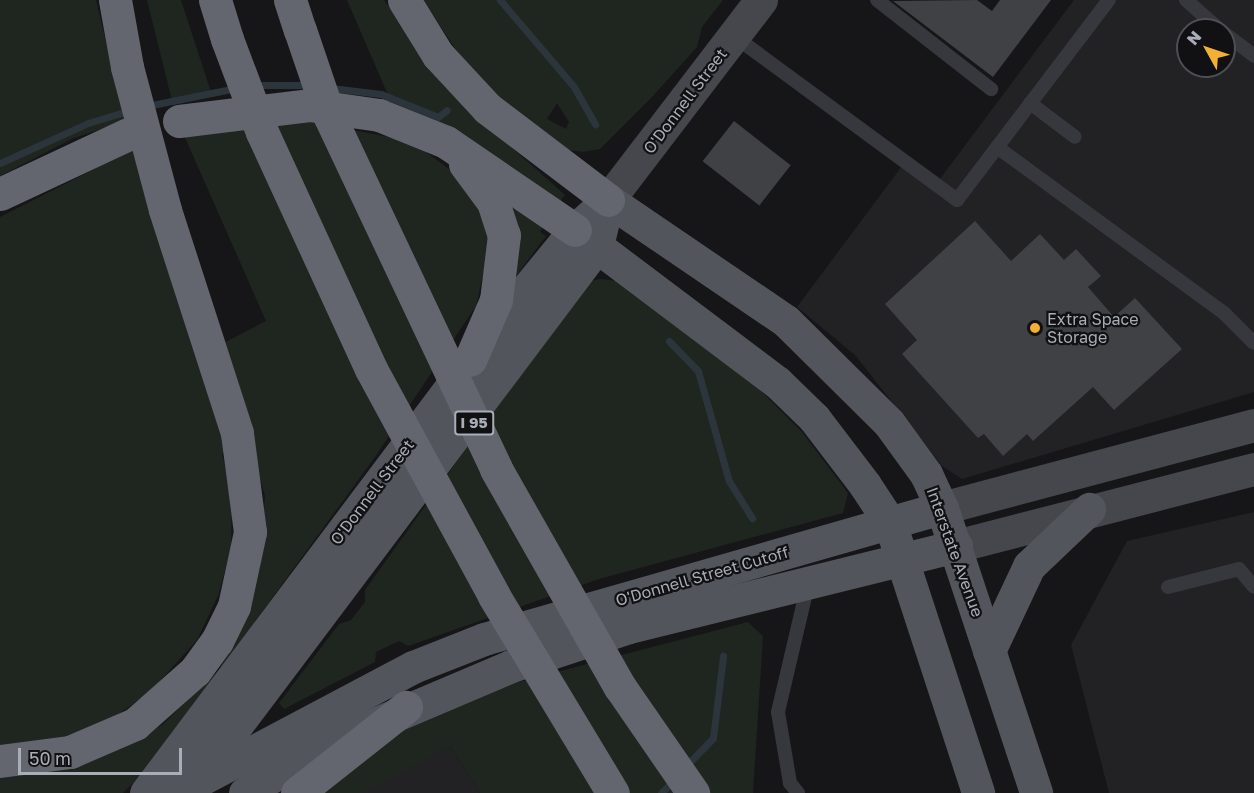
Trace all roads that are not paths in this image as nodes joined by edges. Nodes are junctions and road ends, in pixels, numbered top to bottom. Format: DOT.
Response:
graph roads {
  1 [pos="115,0"];
  2 [pos="215,0"];
  3 [pos="290,0"];
  4 [pos="404,0"];
  5 [pos="761,0"];
  6 [pos="877,0"];
  7 [pos="1109,0"];
  8 [pos="1186,0"];
  9 [pos="1206,18"];
  10 [pos="734,36"];
  11 [pos="1236,42"];
  12 [pos="1254,56"];
  13 [pos="991,89"];
  14 [pos="1030,103"];
  15 [pos="179,121"];
  16 [pos="128,134"];
  17 [pos="1075,137"];
  18 [pos="446,142"];
  19 [pos="997,147"];
  20 [pos="0,194"];
  21 [pos="608,200"];
  22 [pos="586,238"];
  23 [pos="1254,344"];
  24 [pos="470,360"];
  25 [pos="1254,425"];
  26 [pos="1254,469"];
  27 [pos="942,508"];
  28 [pos="1089,509"];
  29 [pos="890,523"];
  30 [pos="956,546"];
  31 [pos="903,559"];
  32 [pos="808,584"];
  33 [pos="1168,587"];
  34 [pos="1254,587"];
  35 [pos="990,651"];
  36 [pos="406,707"];
  37 [pos="0,761"];
  38 [pos="185,790"];
  39 [pos="146,793"];
  40 [pos="245,793"];
  41 [pos="297,793"];
  42 [pos="613,793"];
  43 [pos="693,793"];
  44 [pos="798,793"];
  45 [pos="978,793"];
  46 [pos="1036,793"];
  1 -- 37 [label="highway, bridge"];
  2 -- 42 [label="highway, bridge"];
  3 -- 43 [label="highway, I 95, bridge"];
  4 -- 21 [label="highway"];
  5 -- 10 [label="main road, O'Donnell Street"];
  6 -- 13 [label="lane"];
  7 -- 14 [label="lane"];
  8 -- 9 [label="lane"];
  10 -- 19 [label="lane"];
  10 -- 21 [label="main road, O'Donnell Street"];
  11 -- 12 [label="lane"];
  14 -- 17 [label="lane"];
  14 -- 19 [label="lane"];
  15 -- 18 [label="highway"];
  16 -- 20 [label="highway"];
  18 -- 22 [label="highway"];
  18 -- 24 [label="highway"];
  19 -- 23 [label="lane"];
  21 -- 22 [label="main road, O'Donnell Street"];
  21 -- 27 [label="main road, Interstate Avenue"];
  22 -- 24 [label="main road, O'Donnell Street"];
  22 -- 29 [label="main road"];
  22 -- 38 [label="main road, O'Donnell Street"];
  24 -- 39 [label="main road, O'Donnell Street"];
  25 -- 27 [label="main road, O'Donnell Street Cutoff"];
  26 -- 28 [label="main road, O'Donnell Street Cutoff"];
  27 -- 29 [label="main road, O'Donnell Street Cutoff"];
  27 -- 30 [label="main road, Interstate Avenue"];
  28 -- 30 [label="main road, O'Donnell Street Cutoff"];
  28 -- 35 [label="main road"];
  29 -- 31 [label="main road"];
  29 -- 38 [label="main road, O'Donnell Street Cutoff"];
  30 -- 31 [label="main road, O'Donnell Street Cutoff"];
  30 -- 35 [label="main road, Interstate Avenue"];
  31 -- 32 [label="main road, O'Donnell Street Cutoff"];
  31 -- 45 [label="main road"];
  32 -- 36 [label="main road, O'Donnell Street Cutoff"];
  32 -- 44 [label="lane"];
  33 -- 34 [label="lane"];
  35 -- 46 [label="main road, Interstate Avenue"];
  36 -- 40 [label="main road, O'Donnell Street Cutoff"];
  36 -- 41 [label="highway"];
}
